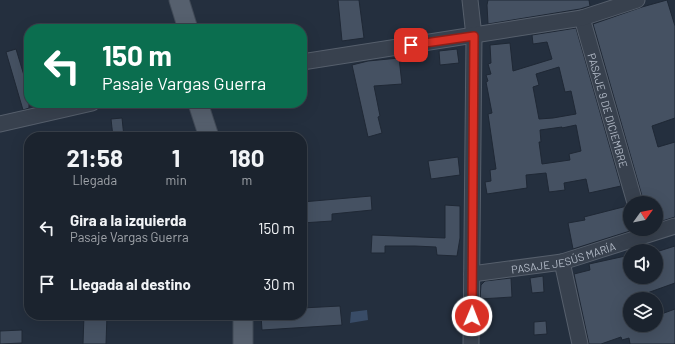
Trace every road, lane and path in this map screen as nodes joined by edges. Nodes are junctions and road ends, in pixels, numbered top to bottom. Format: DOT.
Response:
graph roads {
  1 [pos="167,0"];
  2 [pos="179,0"];
  3 [pos="470,0"];
  4 [pos="637,0"];
  5 [pos="582,18"];
  6 [pos="174,24"];
  7 [pos="186,24"];
  8 [pos="474,36"];
  9 [pos="307,61"];
  10 [pos="70,108"];
  11 [pos="200,108"];
  12 [pos="211,108"];
  13 [pos="0,124"];
  14 [pos="207,132"];
  15 [pos="219,132"];
  16 [pos="633,196"];
  17 [pos="675,226"];
  18 [pos="663,228"];
  19 [pos="632,236"];
  20 [pos="562,262"];
  21 [pos="472,274"];
  22 [pos="231,320"];
  23 [pos="243,320"];
  24 [pos="231,344"];
  25 [pos="244,344"];
  26 [pos="471,344"];
  27 [pos="580,344"];
  1 -- 6 [label="main road"];
  2 -- 7 [label="main road"];
  3 -- 8 [label="street"];
  4 -- 5 [label="street"];
  5 -- 8 [label="street"];
  5 -- 16 [label="street, PASAJE 9 DE DICIEMBRE"];
  8 -- 9 [label="street"];
  8 -- 21 [label="street"];
  10 -- 13 [label="street"];
  11 -- 14 [label="main road"];
  12 -- 15 [label="main road"];
  17 -- 18 [label="street, PASAJE JESÚS MARÍA"];
  19 -- 20 [label="street, PASAJE JESÚS MARÍA"];
  20 -- 21 [label="street, PASAJE JESÚS MARÍA"];
  20 -- 27 [label="street"];
  21 -- 26 [label="street"];
  22 -- 24 [label="main road"];
  23 -- 25 [label="main road"];
}
